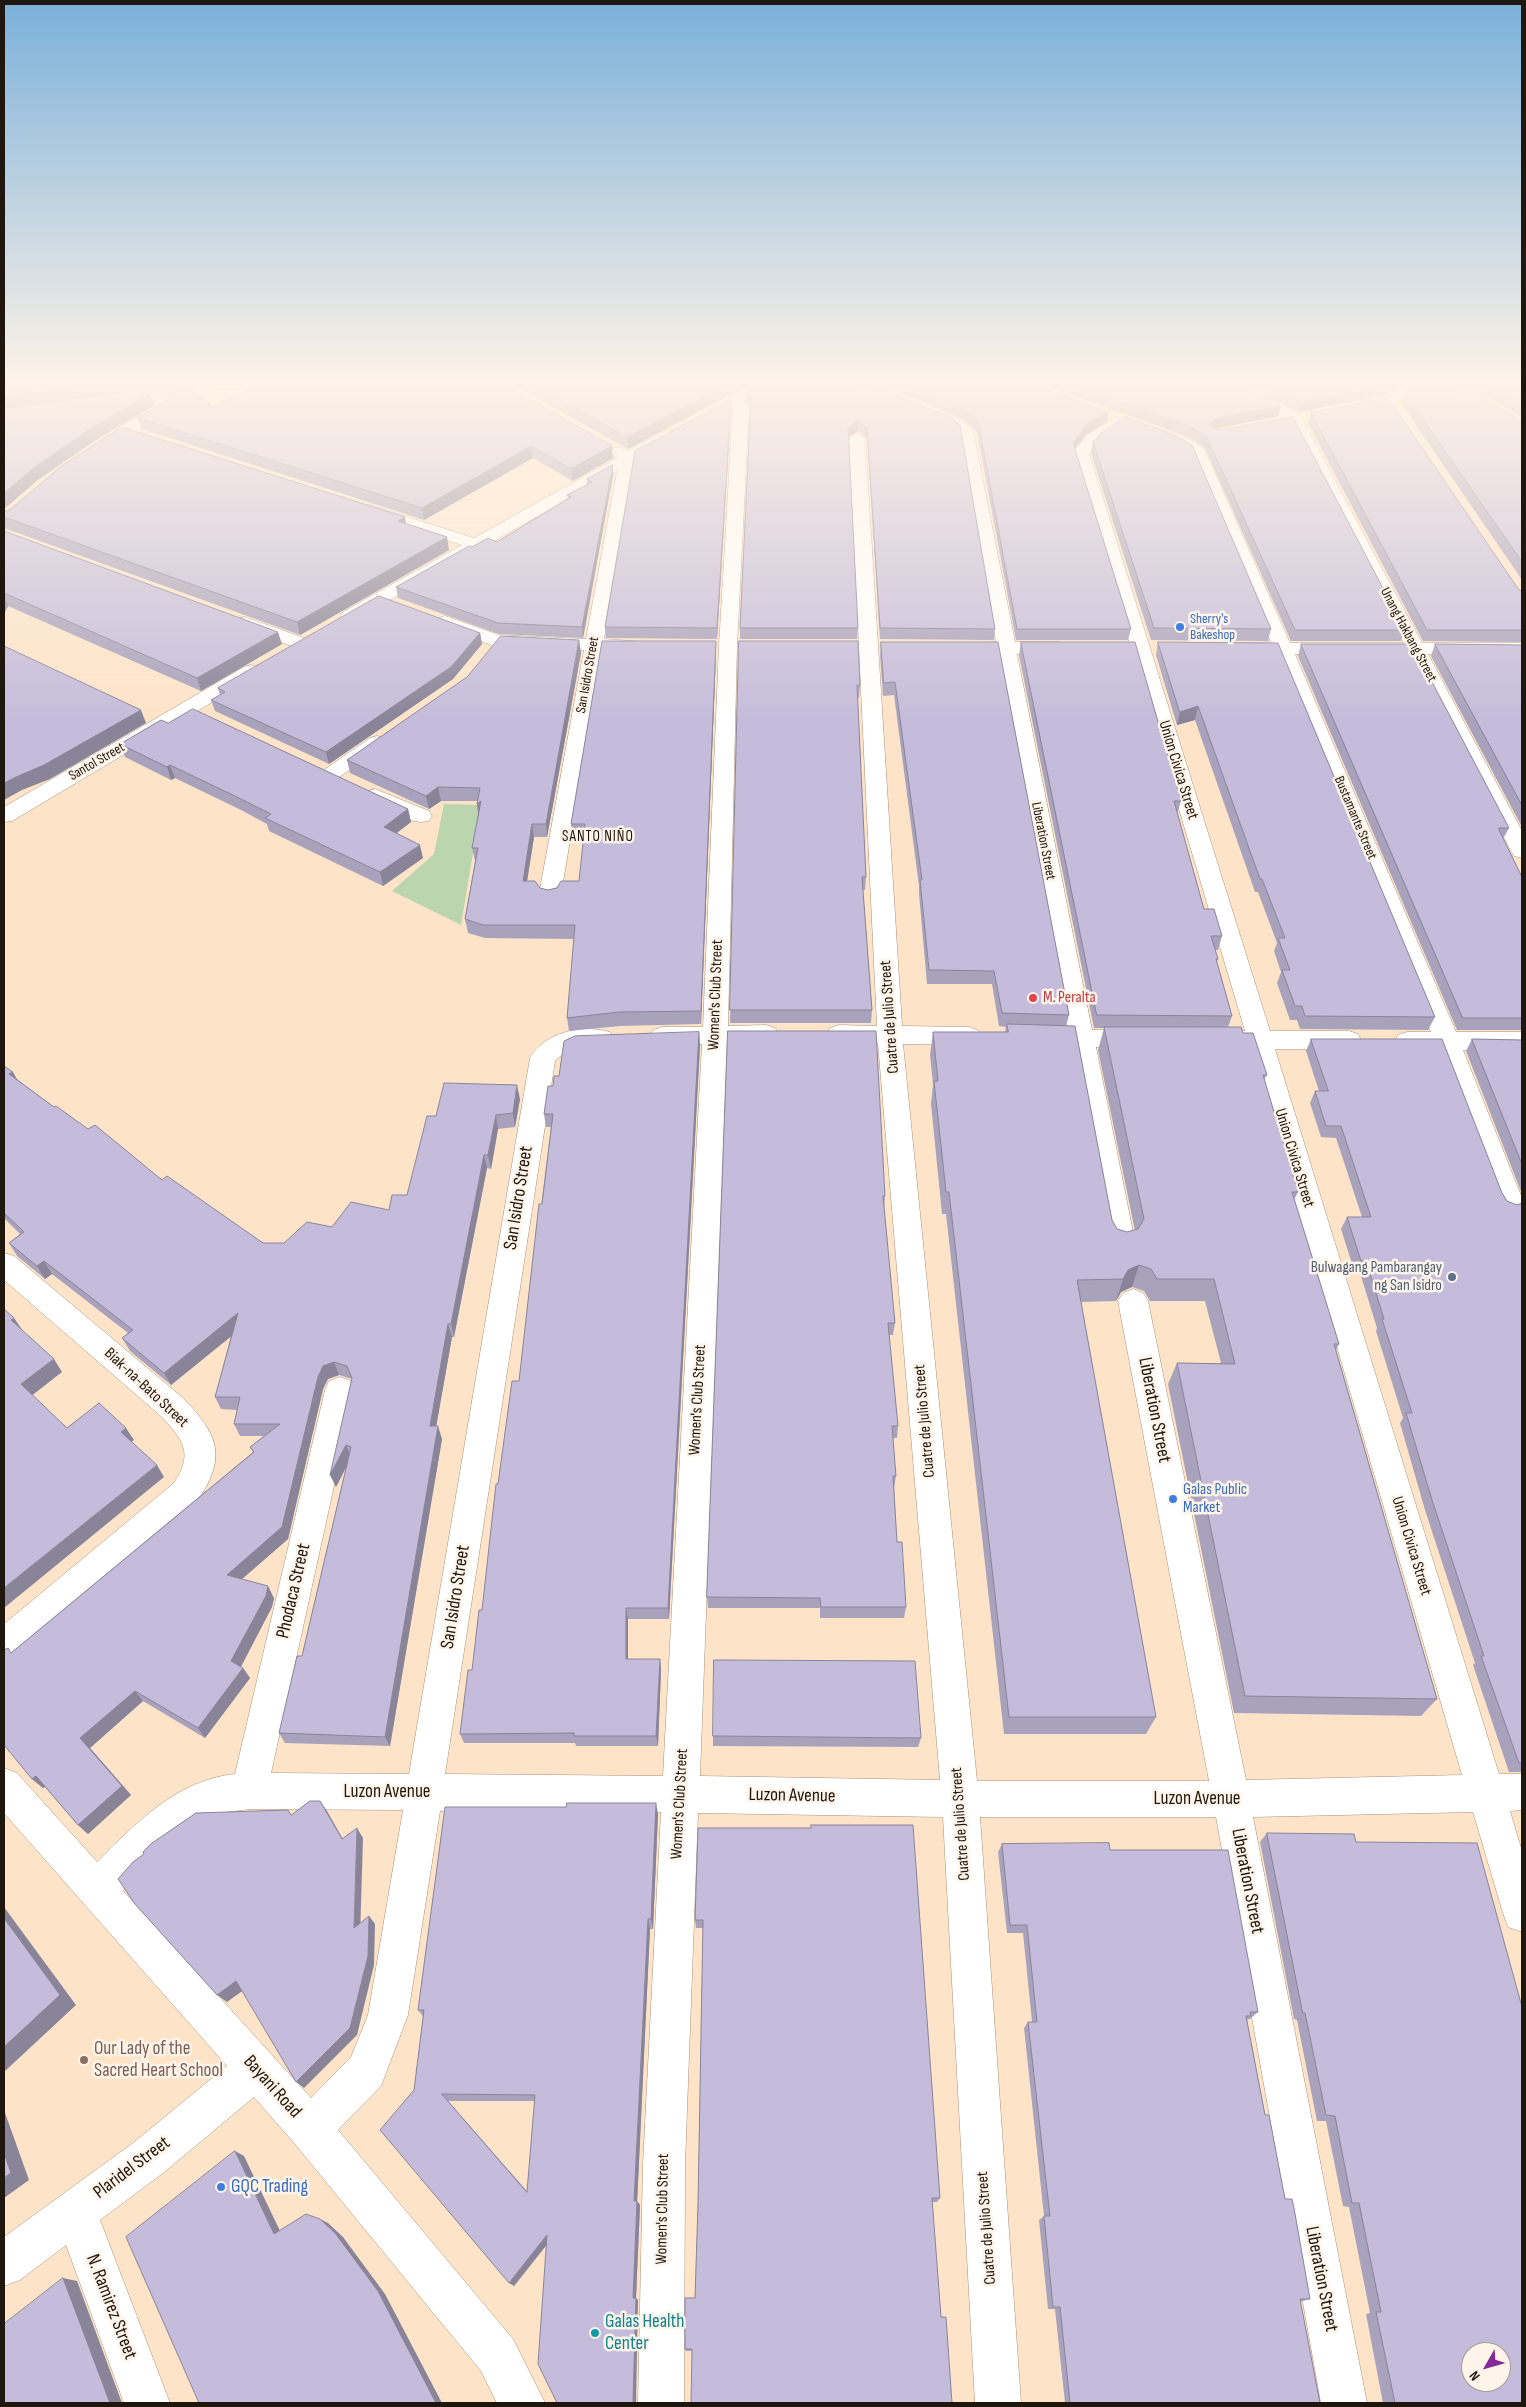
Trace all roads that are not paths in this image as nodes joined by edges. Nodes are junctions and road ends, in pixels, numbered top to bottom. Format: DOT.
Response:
graph roads {
  1 [pos="560,497"];
  2 [pos="620,497"];
  3 [pos="732,497"];
  4 [pos="860,497"];
  5 [pos="980,497"];
  6 [pos="1095,497"];
  7 [pos="1218,497"];
  8 [pos="1336,497"];
  9 [pos="352,504"];
  10 [pos="476,544"];
  11 [pos="380,599"];
  12 [pos="398,605"];
  13 [pos="425,615"];
  14 [pos="226,616"];
  15 [pos="332,625"];
  16 [pos="316,634"];
  17 [pos="300,643"];
  18 [pos="593,646"];
  19 [pos="660,646"];
  20 [pos="718,646"];
  21 [pos="748,647"];
  22 [pos="1006,647"];
  23 [pos="947,648"];
  24 [pos="1074,648"];
  25 [pos="1227,648"];
  26 [pos="1284,648"];
  27 [pos="1415,649"];
  28 [pos="1522,649"];
  29 [pos="396,729"];
  30 [pos="4,816"];
  31 [pos="421,816"];
  32 [pos="1522,851"];
  33 [pos="550,894"];
  34 [pos="715,1034"];
  35 [pos="890,1034"];
  36 [pos="1081,1039"];
  37 [pos="1159,1040"];
  38 [pos="1199,1040"];
  39 [pos="1258,1040"];
  40 [pos="1448,1041"];
  41 [pos="1522,1041"];
  42 [pos="1511,1204"];
  43 [pos="1121,1242"];
  44 [pos="4,1264"];
  45 [pos="1133,1301"];
  46 [pos="340,1390"];
  47 [pos="4,1646"];
  48 [pos="4,1786"];
  49 [pos="249,1791"];
  50 [pos="1485,1791"];
  51 [pos="425,1792"];
  52 [pos="1522,1792"];
  53 [pos="680,1794"];
  54 [pos="1231,1799"];
  55 [pos="960,1800"];
  56 [pos="97,1890"];
  57 [pos="1522,1913"];
  58 [pos="256,2069"];
  59 [pos="310,2129"];
  60 [pos="74,2211"];
  61 [pos="4,2264"];
  62 [pos="147,2403"];
  63 [pos="522,2403"];
  64 [pos="660,2403"];
  65 [pos="998,2403"];
  66 [pos="1344,2403"];
  1 -- 10 [label="street"];
  2 -- 18 [label="street, San Isidro Street"];
  3 -- 20 [label="street, Women's Club Street"];
  4 -- 35 [label="street, Cuatre de Julio Street"];
  5 -- 22 [label="street, Liberation Street"];
  6 -- 39 [label="street, Union Civica Street"];
  7 -- 26 [label="street, Bustamante Street"];
  8 -- 27 [label="street, Unang Hakbang Street"];
  9 -- 10 [label="street"];
  10 -- 11 [label="street"];
  11 -- 12 [label="street"];
  11 -- 15 [label="street"];
  13 -- 18 [label="street"];
  14 -- 17 [label="street"];
  16 -- 17 [label="street, Santol Street"];
  17 -- 30 [label="street, Santol Street"];
  18 -- 19 [label="street"];
  18 -- 33 [label="street, San Isidro Street"];
  20 -- 21 [label="street"];
  20 -- 34 [label="street, Women's Club Street"];
  22 -- 23 [label="street"];
  22 -- 24 [label="street"];
  22 -- 36 [label="street, Liberation Street"];
  25 -- 26 [label="street"];
  26 -- 27 [label="street"];
  26 -- 40 [label="street, Bustamante Street"];
  27 -- 28 [label="street"];
  27 -- 32 [label="street, Unang Hakbang Street"];
  29 -- 31 [label="street"];
  34 -- 35 [label="street"];
  34 -- 51 [label="street, San Isidro Street"];
  34 -- 53 [label="street, Women's Club Street"];
  35 -- 36 [label="street"];
  35 -- 55 [label="street, Cuatre de Julio Street"];
  36 -- 37 [label="street"];
  36 -- 43 [label="street, Liberation Street"];
  38 -- 39 [label="street"];
  39 -- 40 [label="street"];
  39 -- 50 [label="street, Union Civica Street"];
  40 -- 41 [label="street"];
  40 -- 42 [label="street, Bustamante Street"];
  44 -- 47 [label="street, Biak-na-Bato Street"];
  45 -- 54 [label="street, Liberation Street"];
  46 -- 49 [label="street, Phodaca Street"];
  48 -- 56 [label="street, Bayani Road"];
  49 -- 51 [label="street, Luzon Avenue"];
  49 -- 56 [label="street, Luzon Avenue"];
  50 -- 52 [label="street, Luzon Avenue"];
  50 -- 54 [label="street, Luzon Avenue"];
  50 -- 57 [label="street, Union Civica Street"];
  51 -- 53 [label="street, Luzon Avenue"];
  51 -- 59 [label="street, San Isidro Street"];
  53 -- 55 [label="street, Luzon Avenue"];
  53 -- 64 [label="street, Women's Club Street"];
  54 -- 55 [label="street, Luzon Avenue"];
  54 -- 66 [label="street, Liberation Street"];
  55 -- 65 [label="street, Cuatre de Julio Street"];
  56 -- 58 [label="street, Bayani Road"];
  58 -- 59 [label="street, Bayani Road"];
  58 -- 60 [label="street, Plaridel Street"];
  59 -- 63 [label="street, Bayani Road"];
  60 -- 61 [label="street, Plaridel Street"];
  60 -- 62 [label="street, N. Ramirez Street"];
}
